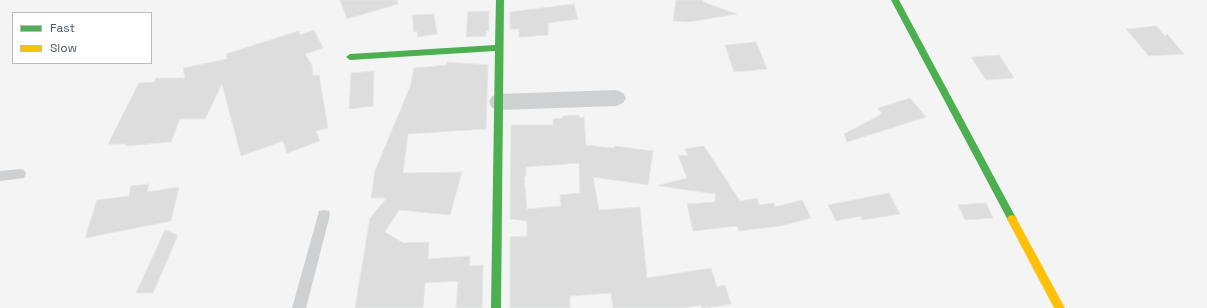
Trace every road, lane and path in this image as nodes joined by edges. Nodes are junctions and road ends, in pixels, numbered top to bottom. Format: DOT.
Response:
graph roads {
  1 [pos="500,0"];
  2 [pos="895,0"];
  3 [pos="500,48"];
  4 [pos="350,57"];
  5 [pos="616,98"];
  6 [pos="499,102"];
  7 [pos="20,174"];
  8 [pos="0,176"];
  9 [pos="324,215"];
  10 [pos="299,308"];
  11 [pos="496,308"];
  12 [pos="1060,308"];
  1 -- 3 [label="street"];
  2 -- 12 [label="street"];
  3 -- 4 [label="street"];
  3 -- 6 [label="street"];
  5 -- 6 [label="street"];
  6 -- 11 [label="street"];
  7 -- 8 [label="lane"];
  9 -- 10 [label="lane"];
}
